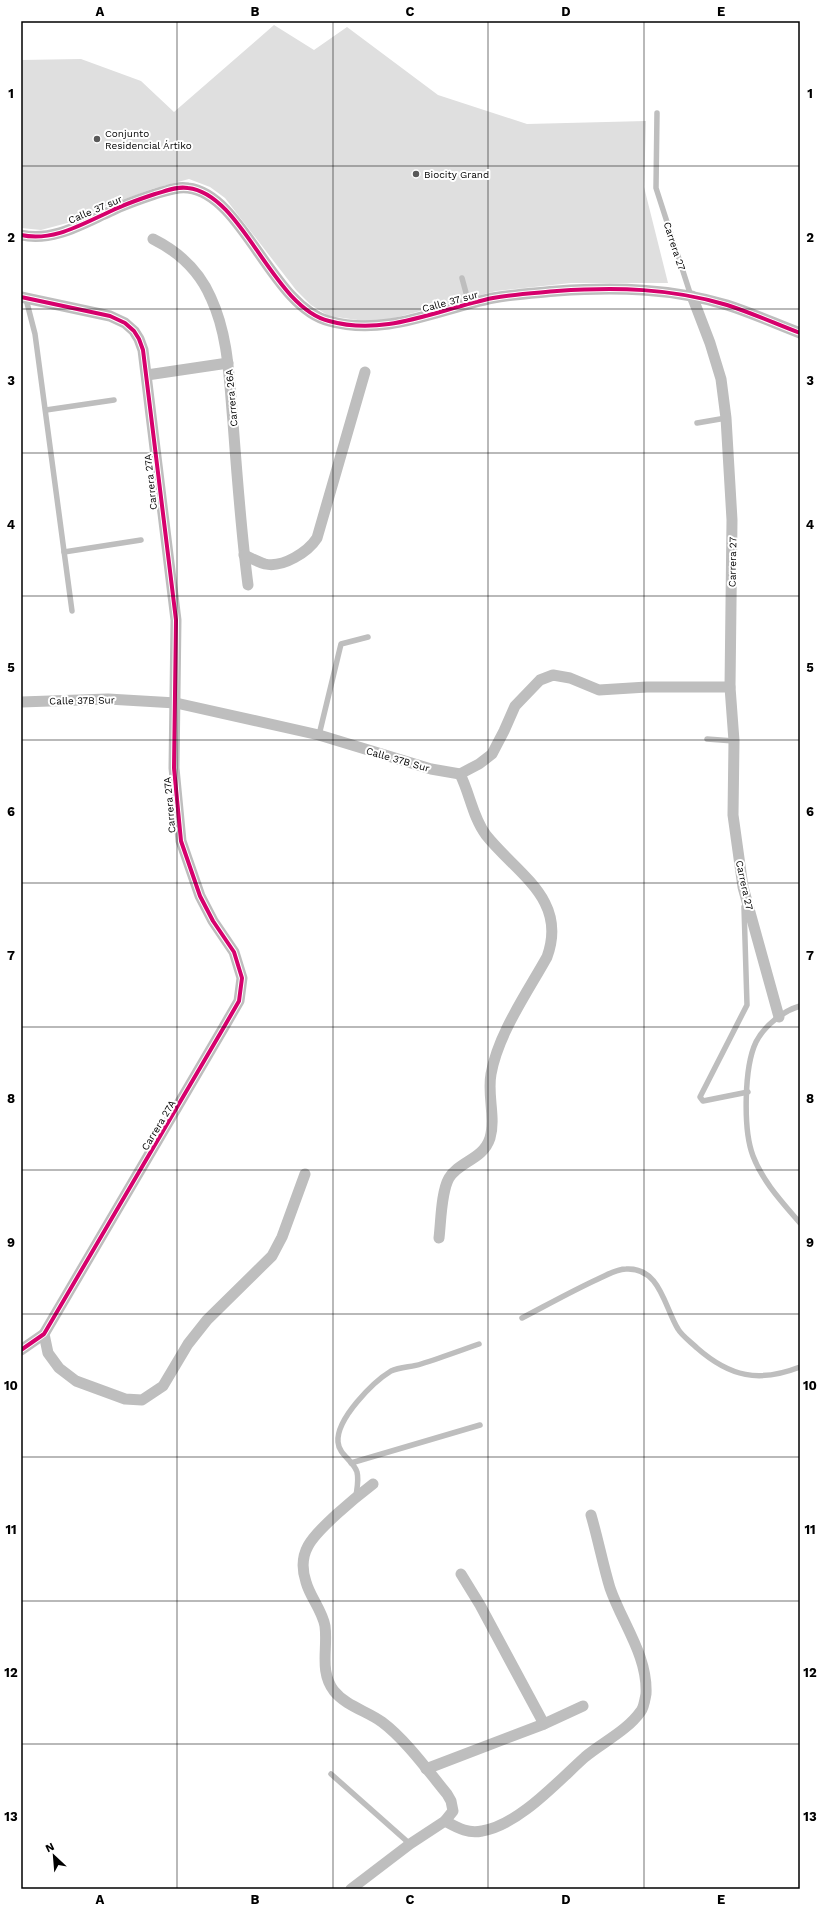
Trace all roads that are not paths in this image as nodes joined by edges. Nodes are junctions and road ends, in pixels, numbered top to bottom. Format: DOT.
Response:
graph roads {
  1 [pos="658,113"];
  2 [pos="21,235"];
  3 [pos="153,238"];
  4 [pos="462,278"];
  5 [pos="692,296"];
  6 [pos="24,298"];
  7 [pos="469,305"];
  8 [pos="800,332"];
  9 [pos="228,363"];
  10 [pos="365,372"];
  11 [pos="147,374"];
  12 [pos="114,400"];
  13 [pos="46,410"];
  14 [pos="726,418"];
  15 [pos="698,422"];
  16 [pos="141,540"];
  17 [pos="64,552"];
  18 [pos="244,555"];
  19 [pos="248,585"];
  20 [pos="72,611"];
  21 [pos="368,637"];
  22 [pos="730,688"];
  23 [pos="21,702"];
  24 [pos="176,702"];
  25 [pos="319,735"];
  26 [pos="707,739"];
  27 [pos="734,741"];
  28 [pos="460,774"];
  29 [pos="743,887"];
  30 [pos="800,1006"];
  31 [pos="779,1017"];
  32 [pos="748,1092"];
  33 [pos="305,1174"];
  34 [pos="800,1223"];
  35 [pos="439,1238"];
  36 [pos="522,1318"];
  37 [pos="44,1334"];
  38 [pos="479,1344"];
  39 [pos="21,1350"];
  40 [pos="800,1367"];
  41 [pos="480,1425"];
  42 [pos="351,1463"];
  43 [pos="373,1484"];
  44 [pos="355,1498"];
  45 [pos="591,1515"];
  46 [pos="461,1574"];
  47 [pos="583,1706"];
  48 [pos="544,1724"];
  49 [pos="426,1769"];
  50 [pos="331,1774"];
  51 [pos="446,1821"];
  52 [pos="410,1844"];
  53 [pos="351,1889"];
  1 -- 5 [label="lane, Carrera 27"];
  2 -- 7 [label="street, Calle 37 sur"];
  3 -- 9 [label="street, Carrera 26A"];
  4 -- 7 [label="lane"];
  5 -- 7 [label="street, Calle 37 sur"];
  5 -- 8 [label="street, Calle 37 sur"];
  5 -- 14 [label="street, Carrera 27"];
  6 -- 11 [label="street, Carrera 27A"];
  6 -- 13 [label="lane"];
  9 -- 11 [label="street"];
  9 -- 18 [label="street, Carrera 26A"];
  10 -- 18 [label="street"];
  11 -- 24 [label="street, Carrera 27A"];
  12 -- 13 [label="lane"];
  13 -- 17 [label="lane"];
  14 -- 15 [label="lane"];
  14 -- 22 [label="street, Carrera 27"];
  16 -- 17 [label="lane"];
  17 -- 20 [label="lane"];
  18 -- 19 [label="street, Carrera 26A"];
  21 -- 25 [label="lane"];
  22 -- 27 [label="street, Carrera 27"];
  22 -- 28 [label="street"];
  23 -- 24 [label="street, Calle 37B Sur"];
  24 -- 25 [label="street, Calle 37B Sur"];
  24 -- 37 [label="street, Carrera 27A"];
  25 -- 28 [label="street, Calle 37B Sur"];
  26 -- 27 [label="lane"];
  27 -- 29 [label="street, Carrera 27"];
  28 -- 35 [label="street"];
  29 -- 31 [label="street, Carrera 27"];
  29 -- 32 [label="lane"];
  30 -- 31 [label="lane"];
  31 -- 32 [label="lane"];
  32 -- 34 [label="lane"];
  33 -- 37 [label="street"];
  36 -- 40 [label="lane"];
  37 -- 39 [label="street"];
  38 -- 42 [label="lane"];
  41 -- 42 [label="lane"];
  42 -- 44 [label="lane"];
  43 -- 44 [label="street"];
  44 -- 49 [label="street"];
  45 -- 51 [label="street"];
  46 -- 48 [label="street"];
  47 -- 48 [label="street"];
  48 -- 49 [label="street"];
  49 -- 51 [label="street"];
  50 -- 52 [label="lane"];
  51 -- 52 [label="street"];
  52 -- 53 [label="street"];
}
